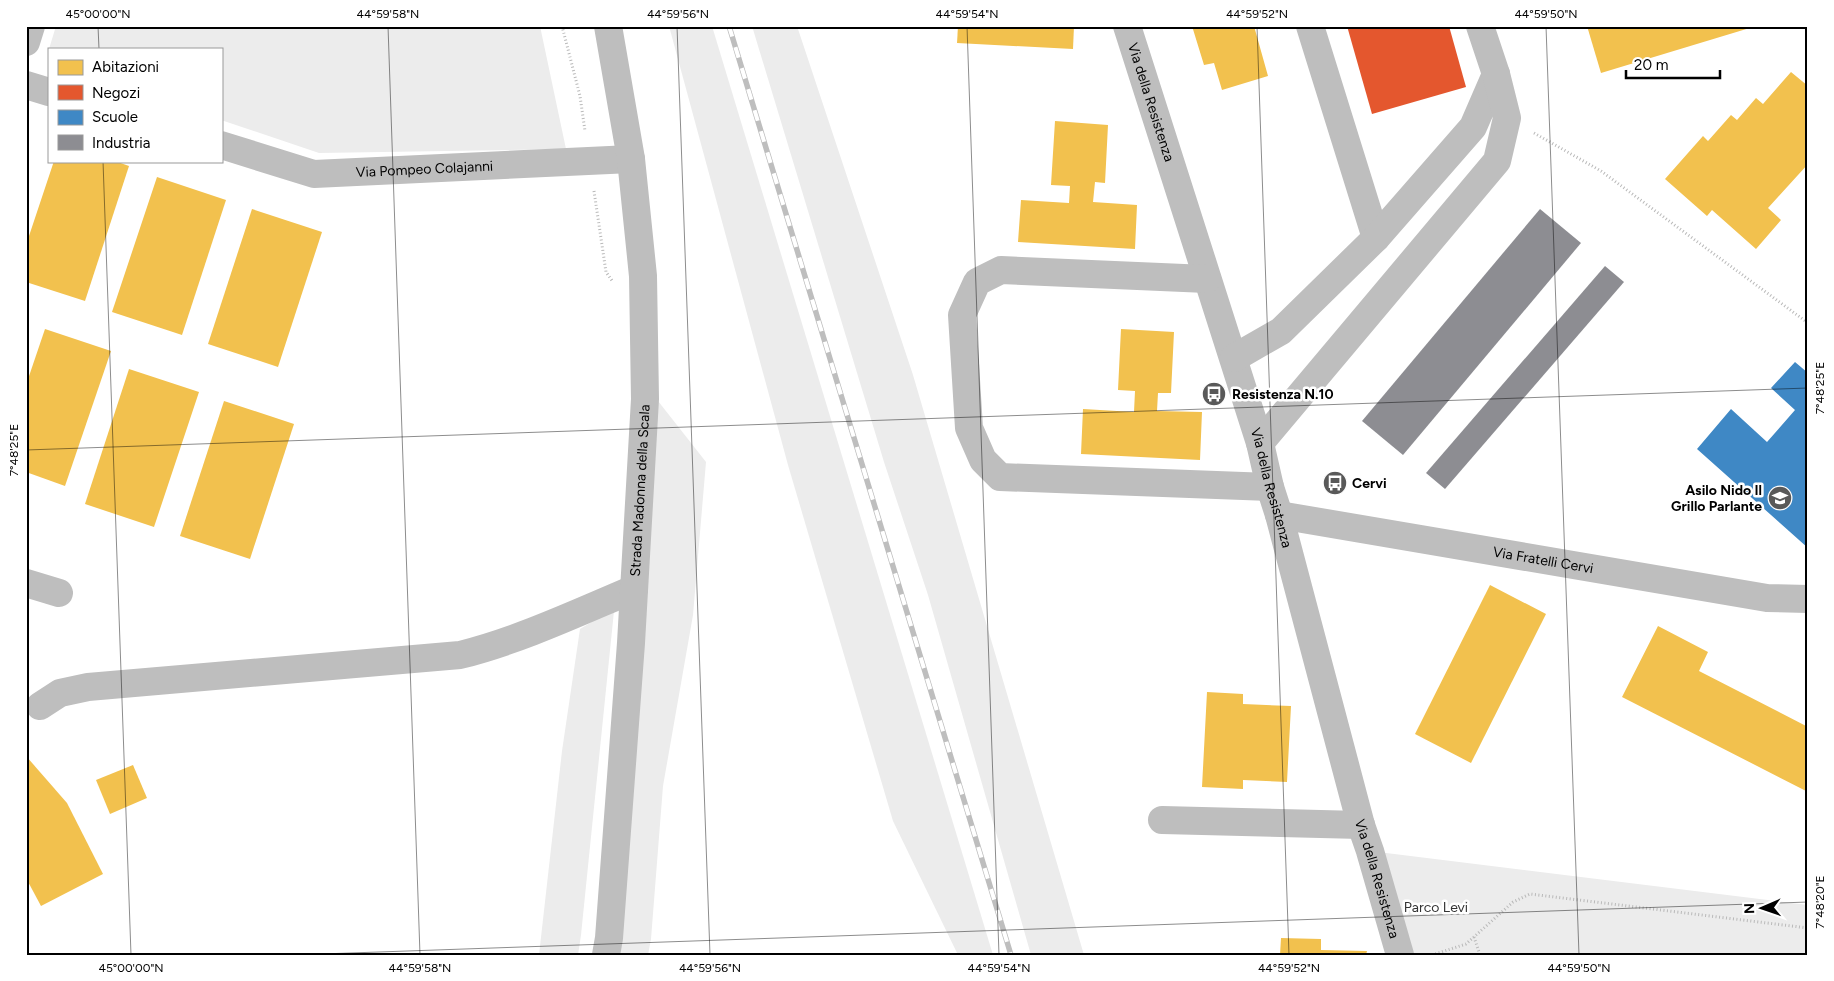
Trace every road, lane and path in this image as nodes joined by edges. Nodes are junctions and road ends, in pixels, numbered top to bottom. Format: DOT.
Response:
graph roads {
  1 [pos="31,26"];
  2 [pos="608,26"];
  3 [pos="1127,26"];
  4 [pos="1310,26"];
  5 [pos="1480,26"];
  6 [pos="26,42"];
  7 [pos="1496,74"];
  8 [pos="26,85"];
  9 [pos="48,92"];
  10 [pos="1507,118"];
  11 [pos="222,145"];
  12 [pos="632,159"];
  13 [pos="1376,238"];
  14 [pos="1207,279"];
  15 [pos="1808,323"];
  16 [pos="1234,358"];
  17 [pos="1260,443"];
  18 [pos="1270,487"];
  19 [pos="1279,515"];
  20 [pos="26,583"];
  21 [pos="634,589"];
  22 [pos="59,593"];
  23 [pos="1808,599"];
  24 [pos="40,706"];
  25 [pos="1162,820"];
  26 [pos="1361,825"];
  27 [pos="1808,928"];
  28 [pos="1474,937"];
  29 [pos="606,955"];
  30 [pos="1400,955"];
  31 [pos="1432,955"];
  32 [pos="1480,955"];
  1 -- 6 [label="street"];
  2 -- 12 [label="street, Strada Madonna della Scala"];
  3 -- 14 [label="street, Via della Resistenza"];
  4 -- 13 [label="street"];
  5 -- 7 [label="street"];
  7 -- 10 [label="street"];
  7 -- 13 [label="street"];
  8 -- 9 [label="street"];
  10 -- 15 [label="path"];
  10 -- 17 [label="street"];
  11 -- 12 [label="street, Via Pompeo Colajanni"];
  12 -- 21 [label="street, Strada Madonna della Scala"];
  13 -- 16 [label="street"];
  14 -- 16 [label="street, Via della Resistenza"];
  14 -- 18 [label="street"];
  16 -- 17 [label="street, Via della Resistenza"];
  17 -- 18 [label="street, Via della Resistenza"];
  18 -- 19 [label="street, Via della Resistenza"];
  19 -- 23 [label="street, Via Fratelli Cervi"];
  19 -- 26 [label="street, Via della Resistenza"];
  20 -- 22 [label="street"];
  21 -- 24 [label="street"];
  21 -- 29 [label="street, Strada Madonna della Scala"];
  25 -- 26 [label="street"];
  26 -- 30 [label="street, Via della Resistenza"];
  27 -- 28 [label="path"];
  28 -- 31 [label="path"];
  28 -- 32 [label="path"];
}
